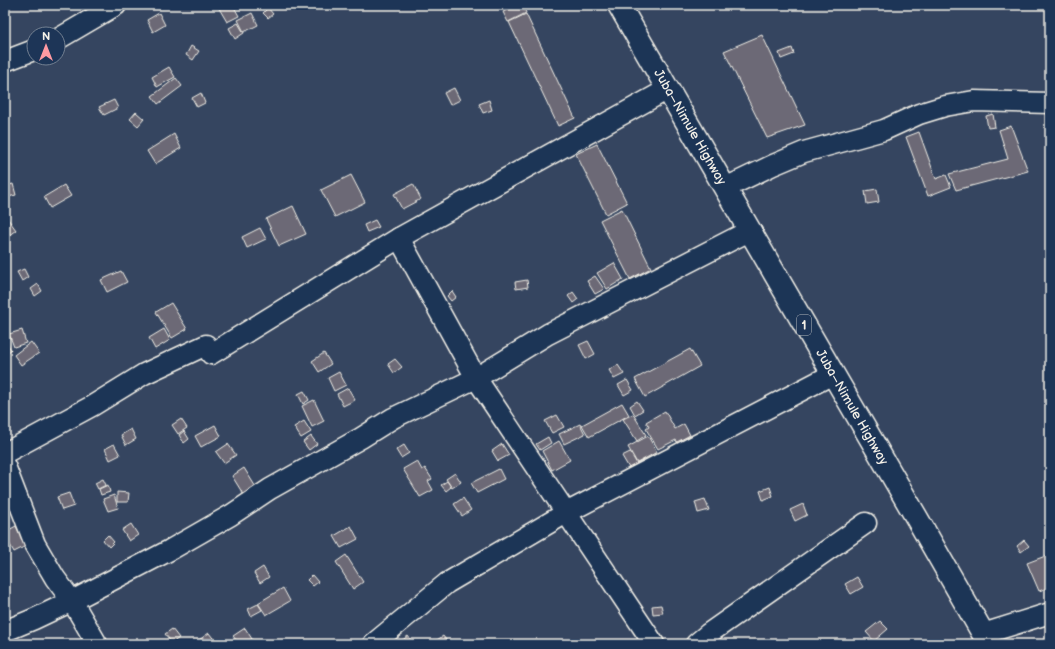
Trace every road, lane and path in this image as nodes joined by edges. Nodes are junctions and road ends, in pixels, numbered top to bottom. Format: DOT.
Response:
graph roads {
  1 [pos="116,5"];
  2 [pos="619,5"];
  3 [pos="66,34"];
  4 [pos="26,53"];
  5 [pos="5,61"];
  6 [pos="668,89"];
  7 [pos="1050,103"];
  8 [pos="725,188"];
  9 [pos="749,231"];
  10 [pos="399,238"];
  11 [pos="833,374"];
  12 [pos="476,378"];
  13 [pos="5,453"];
  14 [pos="5,466"];
  15 [pos="566,513"];
  16 [pos="866,523"];
  17 [pos="72,601"];
  18 [pos="1050,613"];
  19 [pos="5,631"];
  20 [pos="986,639"];
  21 [pos="97,644"];
  22 [pos="373,644"];
  23 [pos="654,644"];
  24 [pos="696,644"];
  1 -- 3 [label="street"];
  2 -- 6 [label="main road, Juba–Nimule Highway / 1"];
  4 -- 5 [label="street"];
  6 -- 8 [label="main road, Juba–Nimule Highway / 1"];
  6 -- 10 [label="street"];
  7 -- 8 [label="street"];
  8 -- 9 [label="main road, Juba–Nimule Highway / 1"];
  9 -- 11 [label="main road, Juba–Nimule Highway / 1"];
  9 -- 12 [label="street"];
  10 -- 12 [label="street"];
  10 -- 13 [label="street"];
  11 -- 15 [label="street"];
  11 -- 20 [label="main road, Juba–Nimule Highway / 1"];
  12 -- 15 [label="street"];
  12 -- 17 [label="street"];
  14 -- 17 [label="street"];
  15 -- 22 [label="street"];
  15 -- 23 [label="street"];
  16 -- 24 [label="street"];
  17 -- 19 [label="street"];
  17 -- 21 [label="street"];
  18 -- 20 [label="street"];
}
